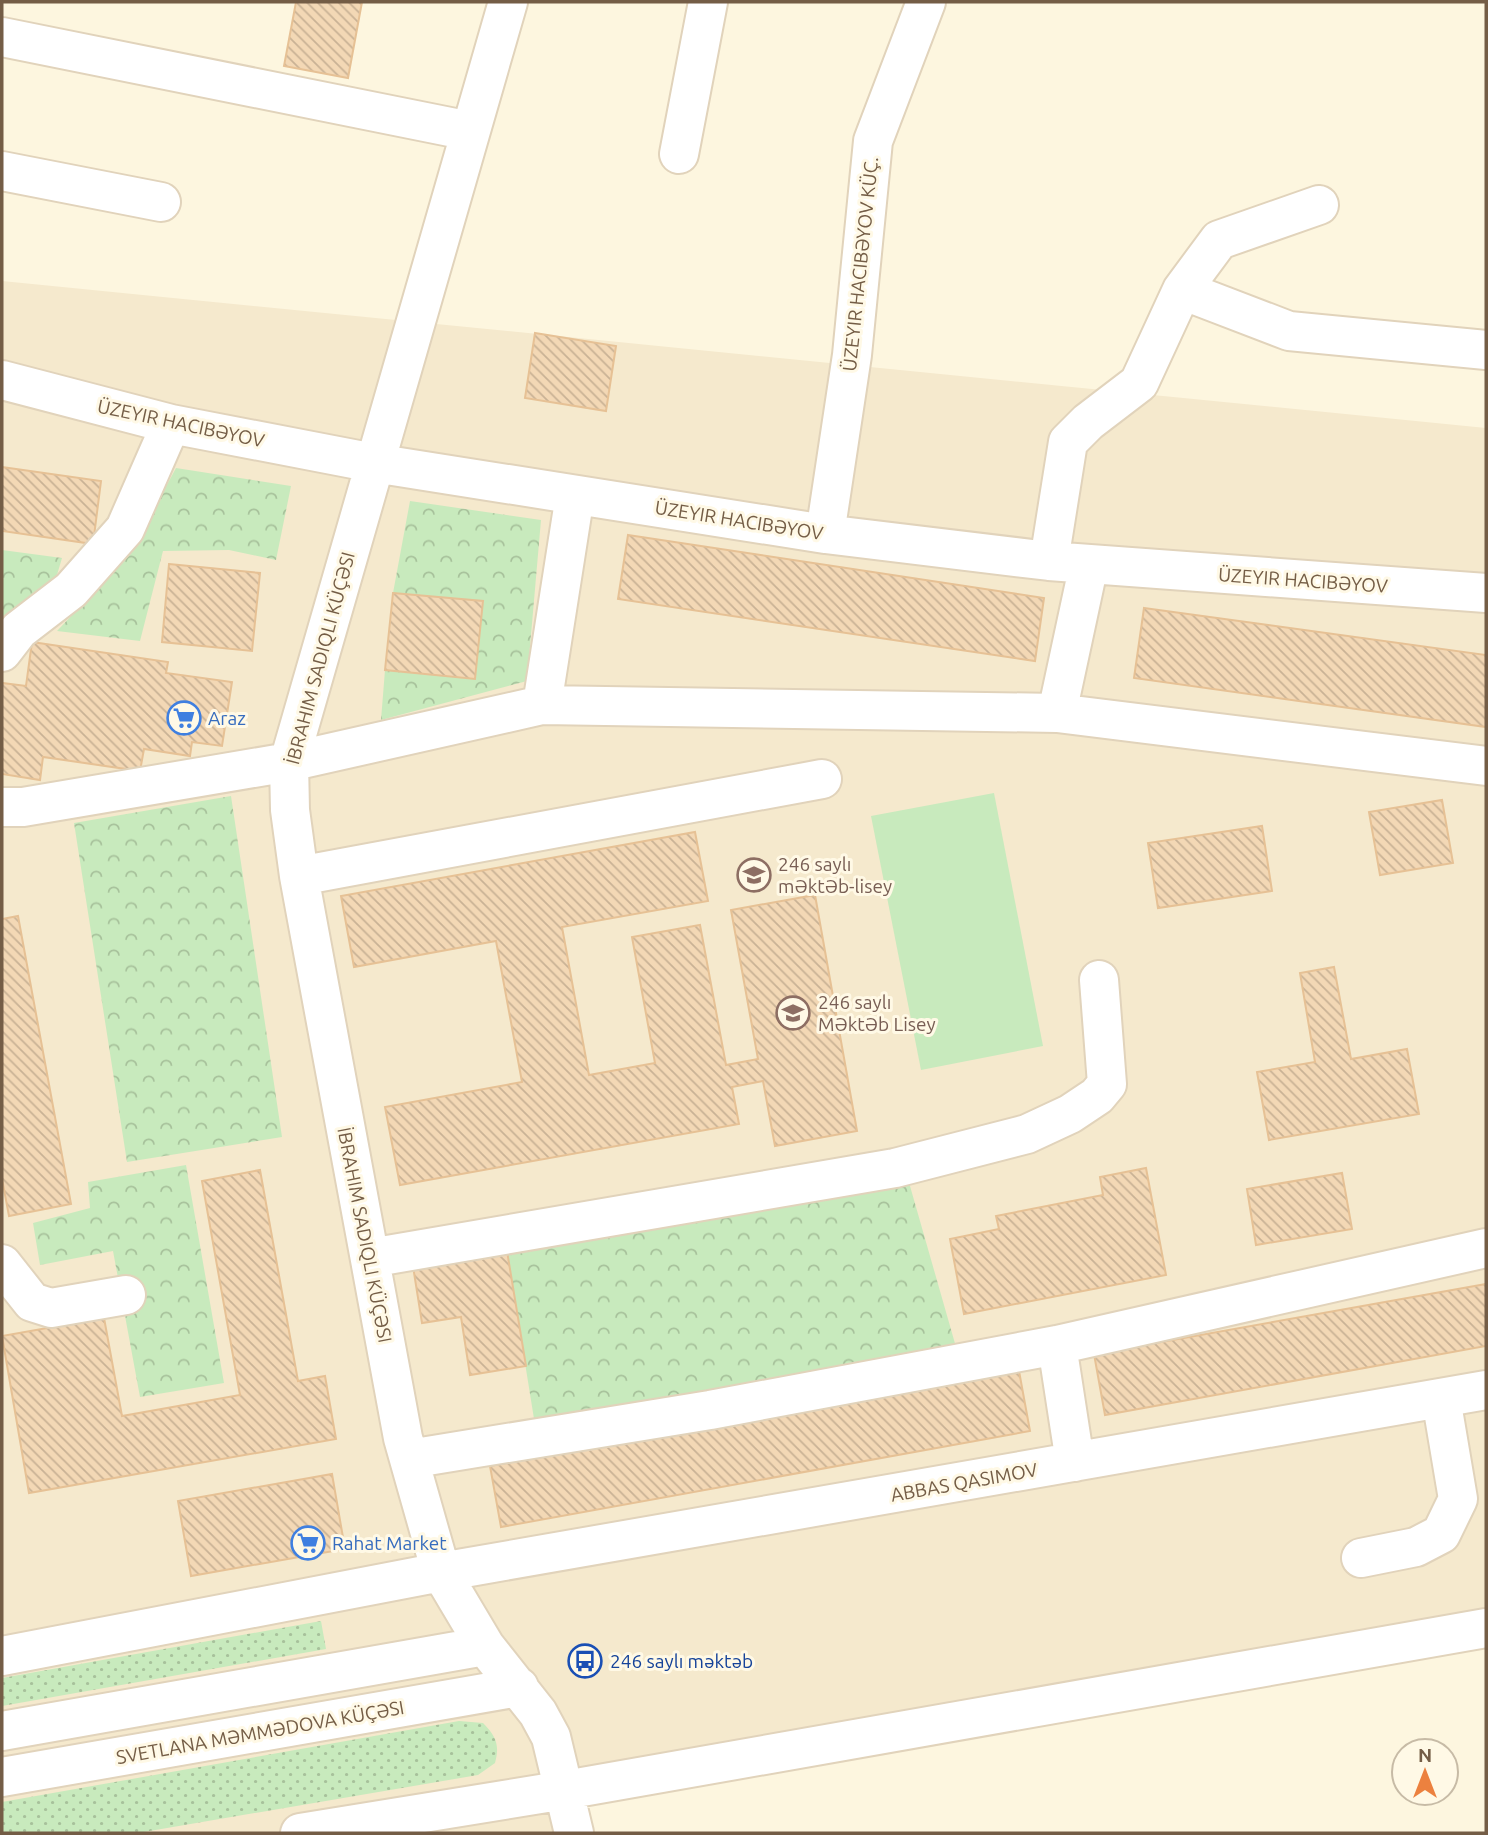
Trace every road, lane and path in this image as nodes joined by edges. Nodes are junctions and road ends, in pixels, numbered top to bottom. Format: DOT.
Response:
graph roads {
  1 [pos="508,2"];
  2 [pos="708,2"];
  3 [pos="926,2"];
  4 [pos="2,37"];
  5 [pos="470,131"];
  6 [pos="679,154"];
  7 [pos="2,172"];
  8 [pos="161,202"];
  9 [pos="1319,205"];
  10 [pos="1182,290"];
  11 [pos="1486,350"];
  12 [pos="2,380"];
  13 [pos="171,424"];
  14 [pos="374,463"];
  15 [pos="575,495"];
  16 [pos="825,534"];
  17 [pos="1049,561"];
  18 [pos="1088,564"];
  19 [pos="1486,593"];
  20 [pos="2,652"];
  21 [pos="542,705"];
  22 [pos="1057,713"];
  23 [pos="289,762"];
  24 [pos="1486,766"];
  25 [pos="822,779"];
  26 [pos="2,807"];
  27 [pos="299,876"];
  28 [pos="1099,980"];
  29 [pos="1486,1248"];
  30 [pos="370,1258"];
  31 [pos="2,1264"];
  32 [pos="126,1295"];
  33 [pos="1056,1345"];
  34 [pos="1486,1390"];
  35 [pos="1441,1398"];
  36 [pos="409,1459"];
  37 [pos="1075,1462"];
  38 [pos="1361,1558"];
  39 [pos="441,1572"];
  40 [pos="1486,1628"];
  41 [pos="485,1646"];
  42 [pos="2,1656"];
  43 [pos="519,1687"];
  44 [pos="2,1731"];
  45 [pos="2,1777"];
  46 [pos="565,1790"];
  47 [pos="300,1833"];
  48 [pos="574,1833"];
  1 -- 5 [label="street"];
  2 -- 6 [label="street"];
  3 -- 16 [label="street"];
  4 -- 5 [label="street"];
  5 -- 14 [label="street"];
  7 -- 8 [label="street"];
  9 -- 10 [label="street"];
  10 -- 11 [label="street"];
  10 -- 17 [label="street"];
  12 -- 13 [label="street"];
  13 -- 14 [label="street"];
  13 -- 20 [label="street"];
  14 -- 15 [label="street"];
  14 -- 23 [label="street"];
  15 -- 16 [label="street"];
  15 -- 21 [label="street"];
  16 -- 17 [label="street"];
  17 -- 18 [label="street"];
  18 -- 19 [label="street"];
  18 -- 22 [label="street"];
  21 -- 22 [label="street"];
  21 -- 23 [label="street"];
  22 -- 24 [label="street"];
  23 -- 26 [label="street"];
  23 -- 27 [label="street"];
  25 -- 27 [label="street"];
  27 -- 30 [label="street"];
  28 -- 30 [label="street"];
  29 -- 33 [label="street"];
  30 -- 36 [label="street"];
  31 -- 32 [label="street"];
  33 -- 36 [label="street"];
  33 -- 37 [label="street"];
  34 -- 35 [label="street"];
  35 -- 37 [label="street"];
  35 -- 38 [label="street"];
  36 -- 39 [label="street"];
  37 -- 39 [label="street"];
  39 -- 41 [label="street"];
  39 -- 42 [label="street"];
  40 -- 46 [label="street"];
  41 -- 43 [label="street"];
  41 -- 44 [label="street"];
  43 -- 45 [label="street, SVETLANA MƏMMƏDOVA KÜÇƏSI"];
  43 -- 46 [label="street"];
  46 -- 47 [label="street"];
  46 -- 48 [label="street"];
}
